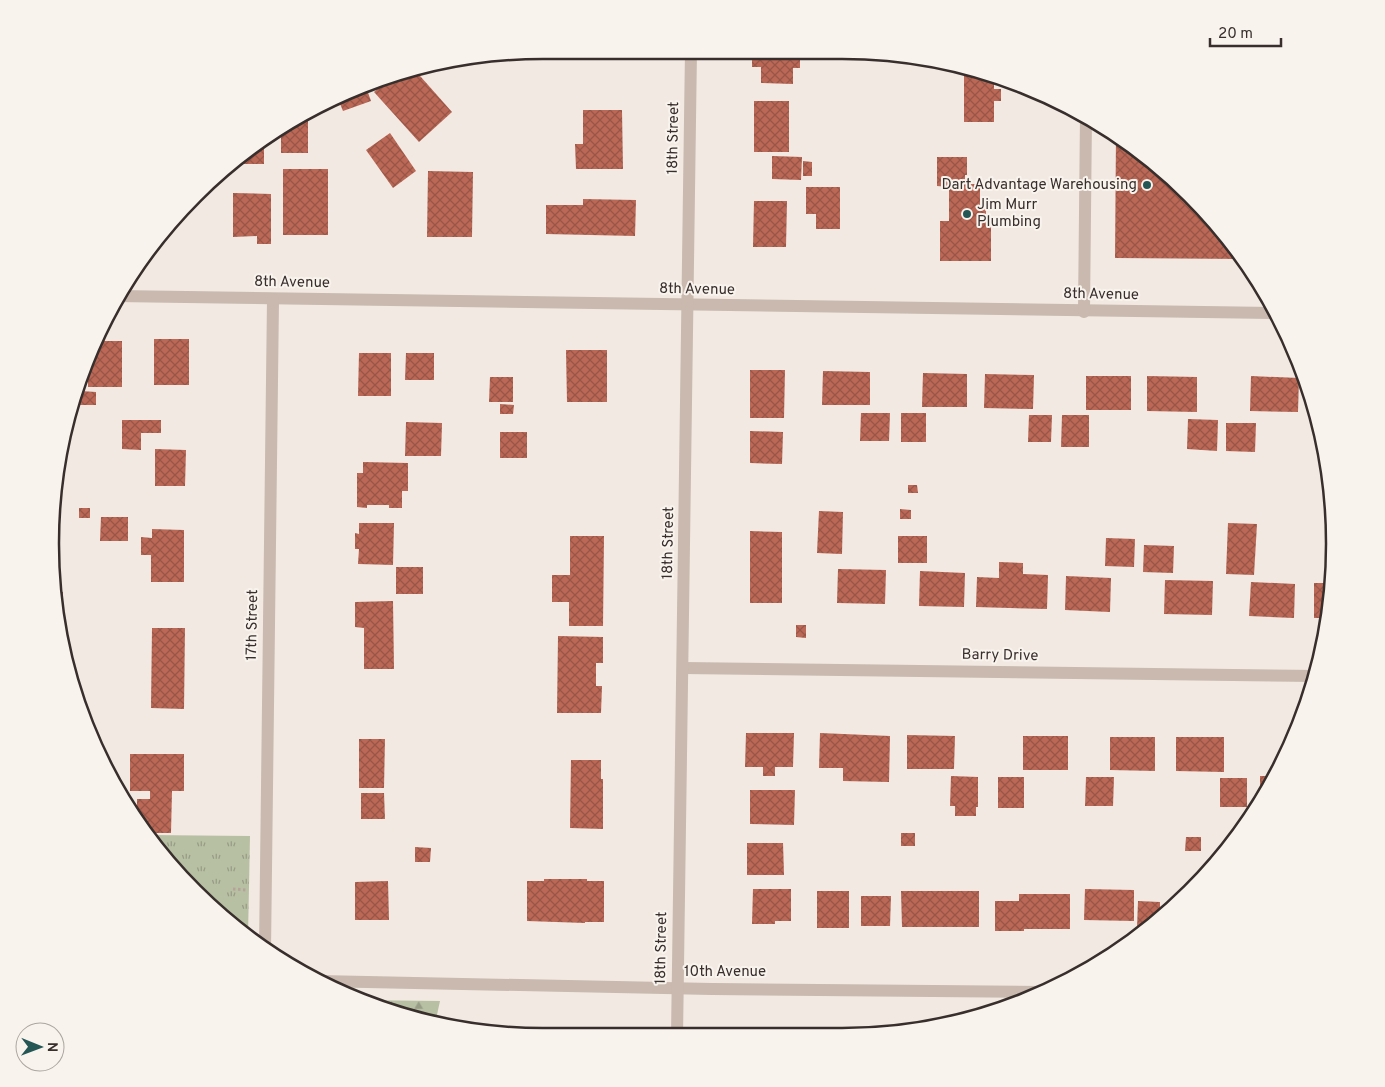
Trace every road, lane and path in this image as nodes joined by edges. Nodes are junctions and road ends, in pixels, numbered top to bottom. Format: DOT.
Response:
graph roads {
  1 [pos="691,59"];
  2 [pos="1086,125"];
  3 [pos="127,296"];
  4 [pos="273,299"];
  5 [pos="688,306"];
  6 [pos="1084,312"];
  7 [pos="1267,313"];
  8 [pos="683,668"];
  9 [pos="1308,676"];
  10 [pos="265,941"];
  11 [pos="336,981"];
  12 [pos="678,988"];
  13 [pos="1025,992"];
  14 [pos="677,1028"];
  1 -- 5 [label="street, 18th Street"];
  2 -- 6 [label="street"];
  3 -- 4 [label="street, 8th Avenue"];
  4 -- 5 [label="street, 8th Avenue"];
  4 -- 10 [label="street, 17th Street"];
  5 -- 6 [label="street, 8th Avenue"];
  5 -- 8 [label="street, 18th Street"];
  6 -- 7 [label="street, 8th Avenue"];
  8 -- 9 [label="street, Barry Drive"];
  8 -- 12 [label="street, 18th Street"];
  11 -- 12 [label="street, 10th Avenue"];
  12 -- 13 [label="street, 10th Avenue"];
  12 -- 14 [label="street, 18th Street"];
}
